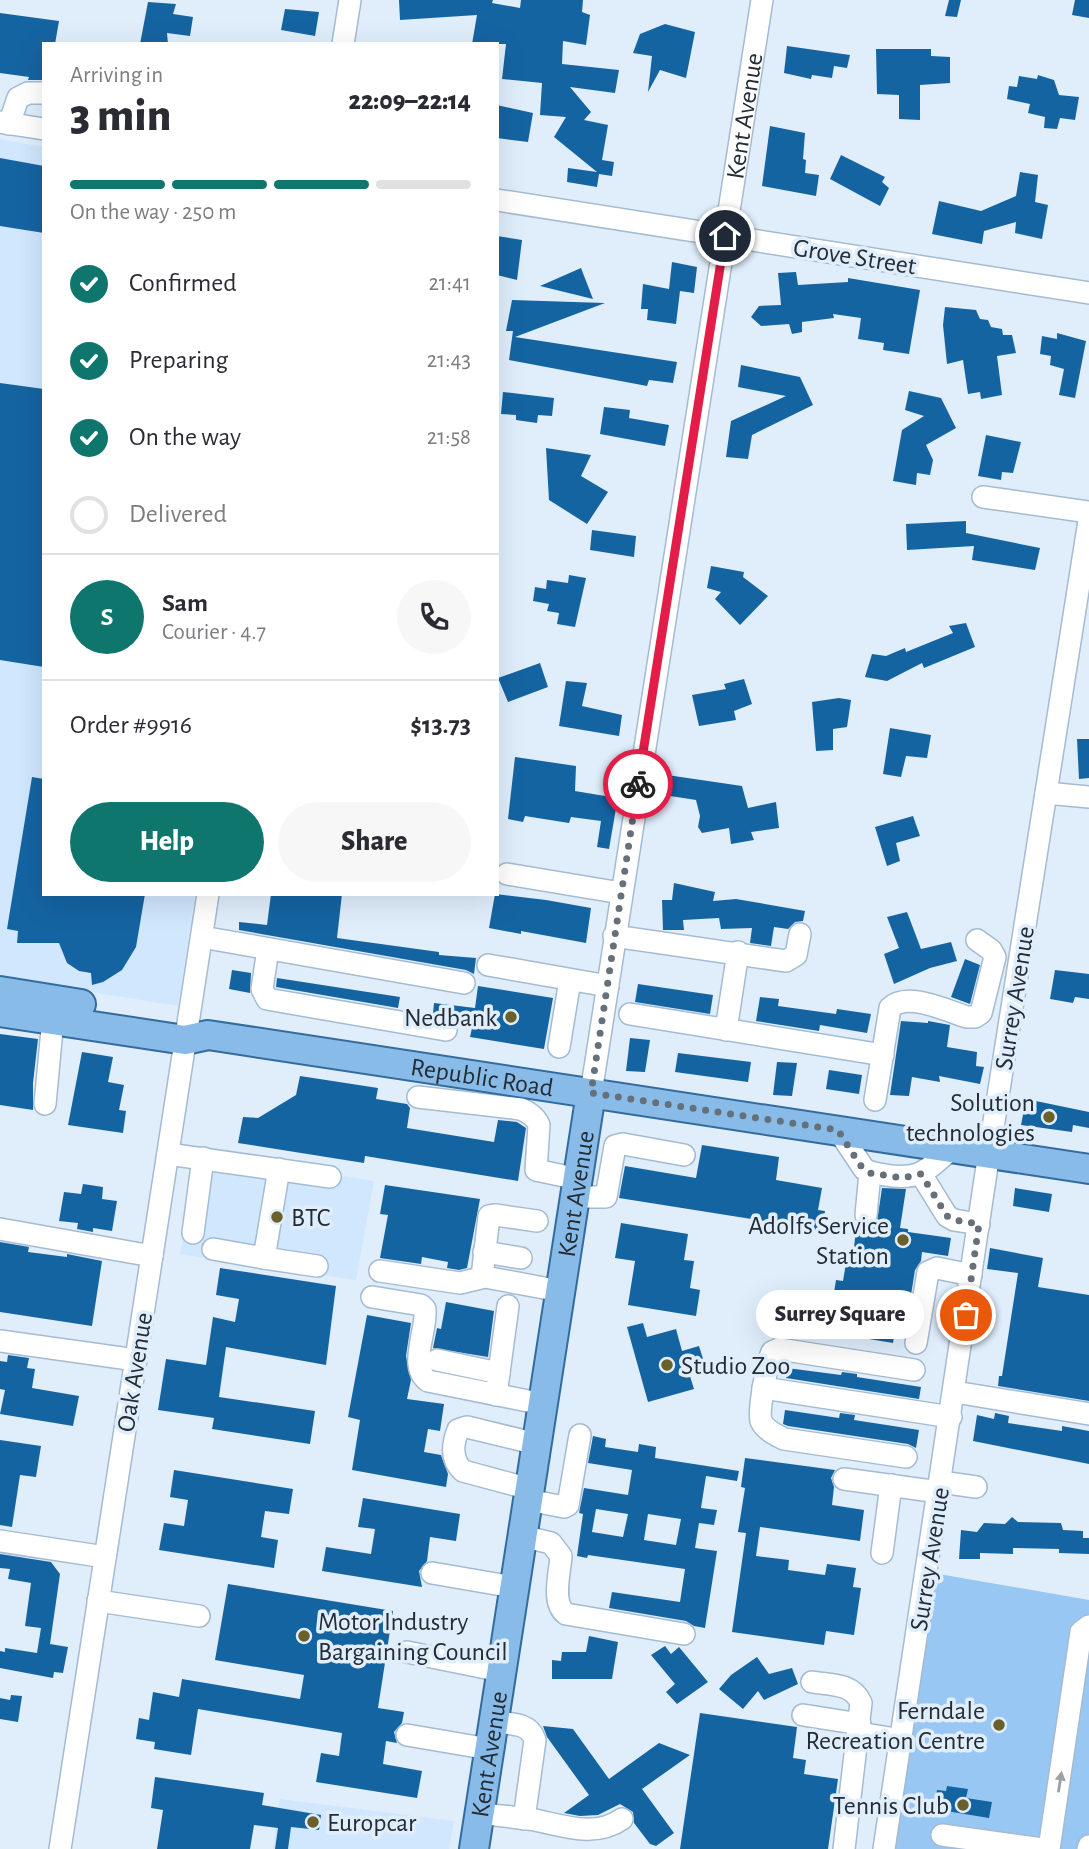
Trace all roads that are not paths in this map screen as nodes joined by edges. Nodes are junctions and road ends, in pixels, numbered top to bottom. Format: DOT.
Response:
graph roads {
  1 [pos="350,0"];
  2 [pos="762,0"];
  3 [pos="343,42"];
  4 [pos="42,93"];
  5 [pos="5,123"];
  6 [pos="42,129"];
  7 [pos="499,200"];
  8 [pos="725,236"];
  9 [pos="1089,293"];
  10 [pos="983,497"];
  11 [pos="1089,512"];
  12 [pos="1089,521"];
  13 [pos="1046,793"];
  14 [pos="1089,797"];
  15 [pos="507,874"];
  16 [pos="621,893"];
  17 [pos="208,896"];
  18 [pos="800,934"];
  19 [pos="614,936"];
  20 [pos="202,937"];
  21 [pos="977,940"];
  22 [pos="268,949"];
  23 [pos="738,953"];
  24 [pos="488,965"];
  25 [pos="570,980"];
  26 [pos="464,983"];
  27 [pos="608,986"];
  28 [pos="0,991"];
  29 [pos="0,1012"];
  30 [pos="630,1014"];
  31 [pos="53,1019"];
  32 [pos="446,1030"];
  33 [pos="726,1030"];
  34 [pos="194,1033"];
  35 [pos="559,1047"];
  36 [pos="883,1055"];
  37 [pos="591,1093"];
  38 [pos="418,1097"];
  39 [pos="875,1100"];
  40 [pos="45,1104"];
  41 [pos="838,1130"];
  42 [pos="954,1147"];
  43 [pos="989,1153"];
  44 [pos="168,1154"];
  45 [pos="684,1154"];
  46 [pos="203,1158"];
  47 [pos="279,1169"];
  48 [pos="865,1169"];
  49 [pos="1089,1169"];
  50 [pos="921,1174"];
  51 [pos="330,1177"];
  52 [pos="576,1189"];
  53 [pos="866,1215"];
  54 [pos="537,1221"];
  55 [pos="979,1224"];
  56 [pos="0,1229"];
  57 [pos="193,1233"];
  58 [pos="213,1249"];
  59 [pos="484,1252"];
  60 [pos="152,1256"];
  61 [pos="264,1258"];
  62 [pos="521,1258"];
  63 [pos="317,1266"];
  64 [pos="380,1271"];
  65 [pos="971,1275"];
  66 [pos="482,1277"];
  67 [pos="561,1291"];
  68 [pos="372,1297"];
  69 [pos="508,1306"];
  70 [pos="0,1341"];
  71 [pos="916,1343"];
  72 [pos="136,1360"];
  73 [pos="437,1360"];
  74 [pos="914,1370"];
  75 [pos="499,1373"];
  76 [pos="763,1388"];
  77 [pos="955,1392"];
  78 [pos="496,1395"];
  79 [pos="543,1404"];
  80 [pos="1089,1413"];
  81 [pos="951,1417"];
  82 [pos="580,1435"];
  83 [pos="537,1444"];
  84 [pos="906,1457"];
  85 [pos="844,1479"];
  86 [pos="891,1485"];
  87 [pos="940,1487"];
  88 [pos="976,1487"];
  89 [pos="529,1494"];
  90 [pos="522,1536"];
  91 [pos="0,1541"];
  92 [pos="882,1553"];
  93 [pos="105,1558"];
  94 [pos="432,1573"];
  95 [pos="514,1587"];
  96 [pos="98,1601"];
  97 [pos="199,1616"];
  98 [pos="1085,1629"];
  99 [pos="684,1634"];
  100 [pos="407,1652"];
  101 [pos="501,1671"];
  102 [pos="811,1682"];
  103 [pos="803,1715"];
  104 [pos="859,1728"];
  105 [pos="407,1735"];
  106 [pos="491,1735"];
  107 [pos="902,1740"];
  108 [pos="479,1814"];
  109 [pos="524,1819"];
  110 [pos="622,1819"];
  111 [pos="942,1835"];
  112 [pos="60,1849"];
  113 [pos="474,1849"];
  114 [pos="844,1849"];
  115 [pos="884,1849"];
  116 [pos="1043,1849"];
  117 [pos="1049,1849"];
  1 -- 3 [label="street"];
  2 -- 8 [label="street, Kent Avenue"];
  4 -- 5 [label="street"];
  5 -- 6 [label="street"];
  7 -- 8 [label="street, Grove Street"];
  8 -- 9 [label="street, Grove Street"];
  8 -- 16 [label="street, Kent Avenue"];
  10 -- 11 [label="street"];
  12 -- 13 [label="street, Surrey Avenue"];
  13 -- 14 [label="street"];
  13 -- 43 [label="street, Surrey Avenue"];
  15 -- 16 [label="street"];
  16 -- 19 [label="street, Kent Avenue"];
  17 -- 20 [label="street, Oak Avenue"];
  18 -- 23 [label="street"];
  19 -- 23 [label="street"];
  19 -- 27 [label="street, Kent Avenue"];
  20 -- 22 [label="street"];
  20 -- 34 [label="street, Oak Avenue"];
  21 -- 36 [label="street"];
  22 -- 26 [label="street"];
  22 -- 32 [label="street"];
  23 -- 33 [label="street"];
  24 -- 25 [label="street"];
  25 -- 27 [label="street"];
  25 -- 35 [label="street"];
  27 -- 37 [label="street, Kent Avenue"];
  28 -- 34 [label="main road, Republic Road"];
  29 -- 31 [label="main road, Republic Road"];
  30 -- 33 [label="street"];
  31 -- 34 [label="main road, Republic Road"];
  31 -- 40 [label="street"];
  33 -- 36 [label="street"];
  34 -- 37 [label="main road, Republic Road"];
  34 -- 44 [label="street, Oak Avenue"];
  36 -- 39 [label="street"];
  37 -- 41 [label="main road, Republic Road"];
  37 -- 52 [label="main road, Kent Avenue"];
  38 -- 52 [label="street"];
  41 -- 42 [label="main road, Republic Road"];
  41 -- 48 [label="street"];
  42 -- 43 [label="main road, Republic Road"];
  42 -- 50 [label="street"];
  43 -- 49 [label="main road, Republic Road"];
  43 -- 55 [label="street, Surrey Avenue"];
  44 -- 46 [label="street"];
  44 -- 60 [label="street, Oak Avenue"];
  45 -- 52 [label="street"];
  46 -- 47 [label="street"];
  46 -- 57 [label="street"];
  47 -- 51 [label="street"];
  47 -- 61 [label="street"];
  48 -- 50 [label="street"];
  48 -- 53 [label="street"];
  50 -- 55 [label="street"];
  52 -- 67 [label="main road, Kent Avenue"];
  54 -- 59 [label="street"];
  55 -- 65 [label="street, Surrey Avenue"];
  56 -- 60 [label="street"];
  58 -- 61 [label="street"];
  59 -- 62 [label="street"];
  59 -- 66 [label="street"];
  60 -- 72 [label="street, Oak Avenue"];
  61 -- 63 [label="street"];
  64 -- 66 [label="street"];
  65 -- 71 [label="street"];
  65 -- 77 [label="street, Surrey Avenue"];
  66 -- 67 [label="street"];
  67 -- 79 [label="main road, Kent Avenue"];
  68 -- 78 [label="street"];
  69 -- 75 [label="street"];
  70 -- 72 [label="street"];
  72 -- 93 [label="street, Oak Avenue"];
  73 -- 75 [label="street"];
  74 -- 76 [label="street"];
  75 -- 78 [label="street"];
  76 -- 81 [label="street"];
  76 -- 84 [label="street"];
  77 -- 80 [label="street"];
  77 -- 81 [label="street, Surrey Avenue"];
  78 -- 79 [label="street"];
  79 -- 83 [label="main road, Kent Avenue"];
  81 -- 87 [label="street, Surrey Avenue"];
  82 -- 89 [label="street"];
  83 -- 89 [label="main road, Kent Avenue"];
  83 -- 89 [label="street"];
  85 -- 86 [label="street"];
  86 -- 87 [label="street"];
  86 -- 92 [label="street"];
  87 -- 88 [label="street"];
  87 -- 107 [label="street, Surrey Avenue"];
  89 -- 90 [label="main road, Kent Avenue"];
  90 -- 95 [label="main road, Kent Avenue"];
  90 -- 99 [label="street"];
  91 -- 93 [label="street"];
  93 -- 96 [label="street, Oak Avenue"];
  94 -- 95 [label="street"];
  95 -- 101 [label="main road, Kent Avenue"];
  96 -- 97 [label="street"];
  96 -- 112 [label="street, Oak Avenue"];
  117 -- 98 [label="street, one-way"];
  100 -- 101 [label="street"];
  101 -- 106 [label="main road, Kent Avenue"];
  102 -- 104 [label="street"];
  103 -- 104 [label="street"];
  104 -- 107 [label="street"];
  104 -- 114 [label="street"];
  105 -- 106 [label="street"];
  106 -- 108 [label="main road, Kent Avenue"];
  106 -- 109 [label="street"];
  107 -- 115 [label="street, Surrey Avenue"];
  108 -- 109 [label="street"];
  108 -- 113 [label="main road, Kent Avenue"];
  109 -- 110 [label="street"];
  111 -- 116 [label="street"];
}
